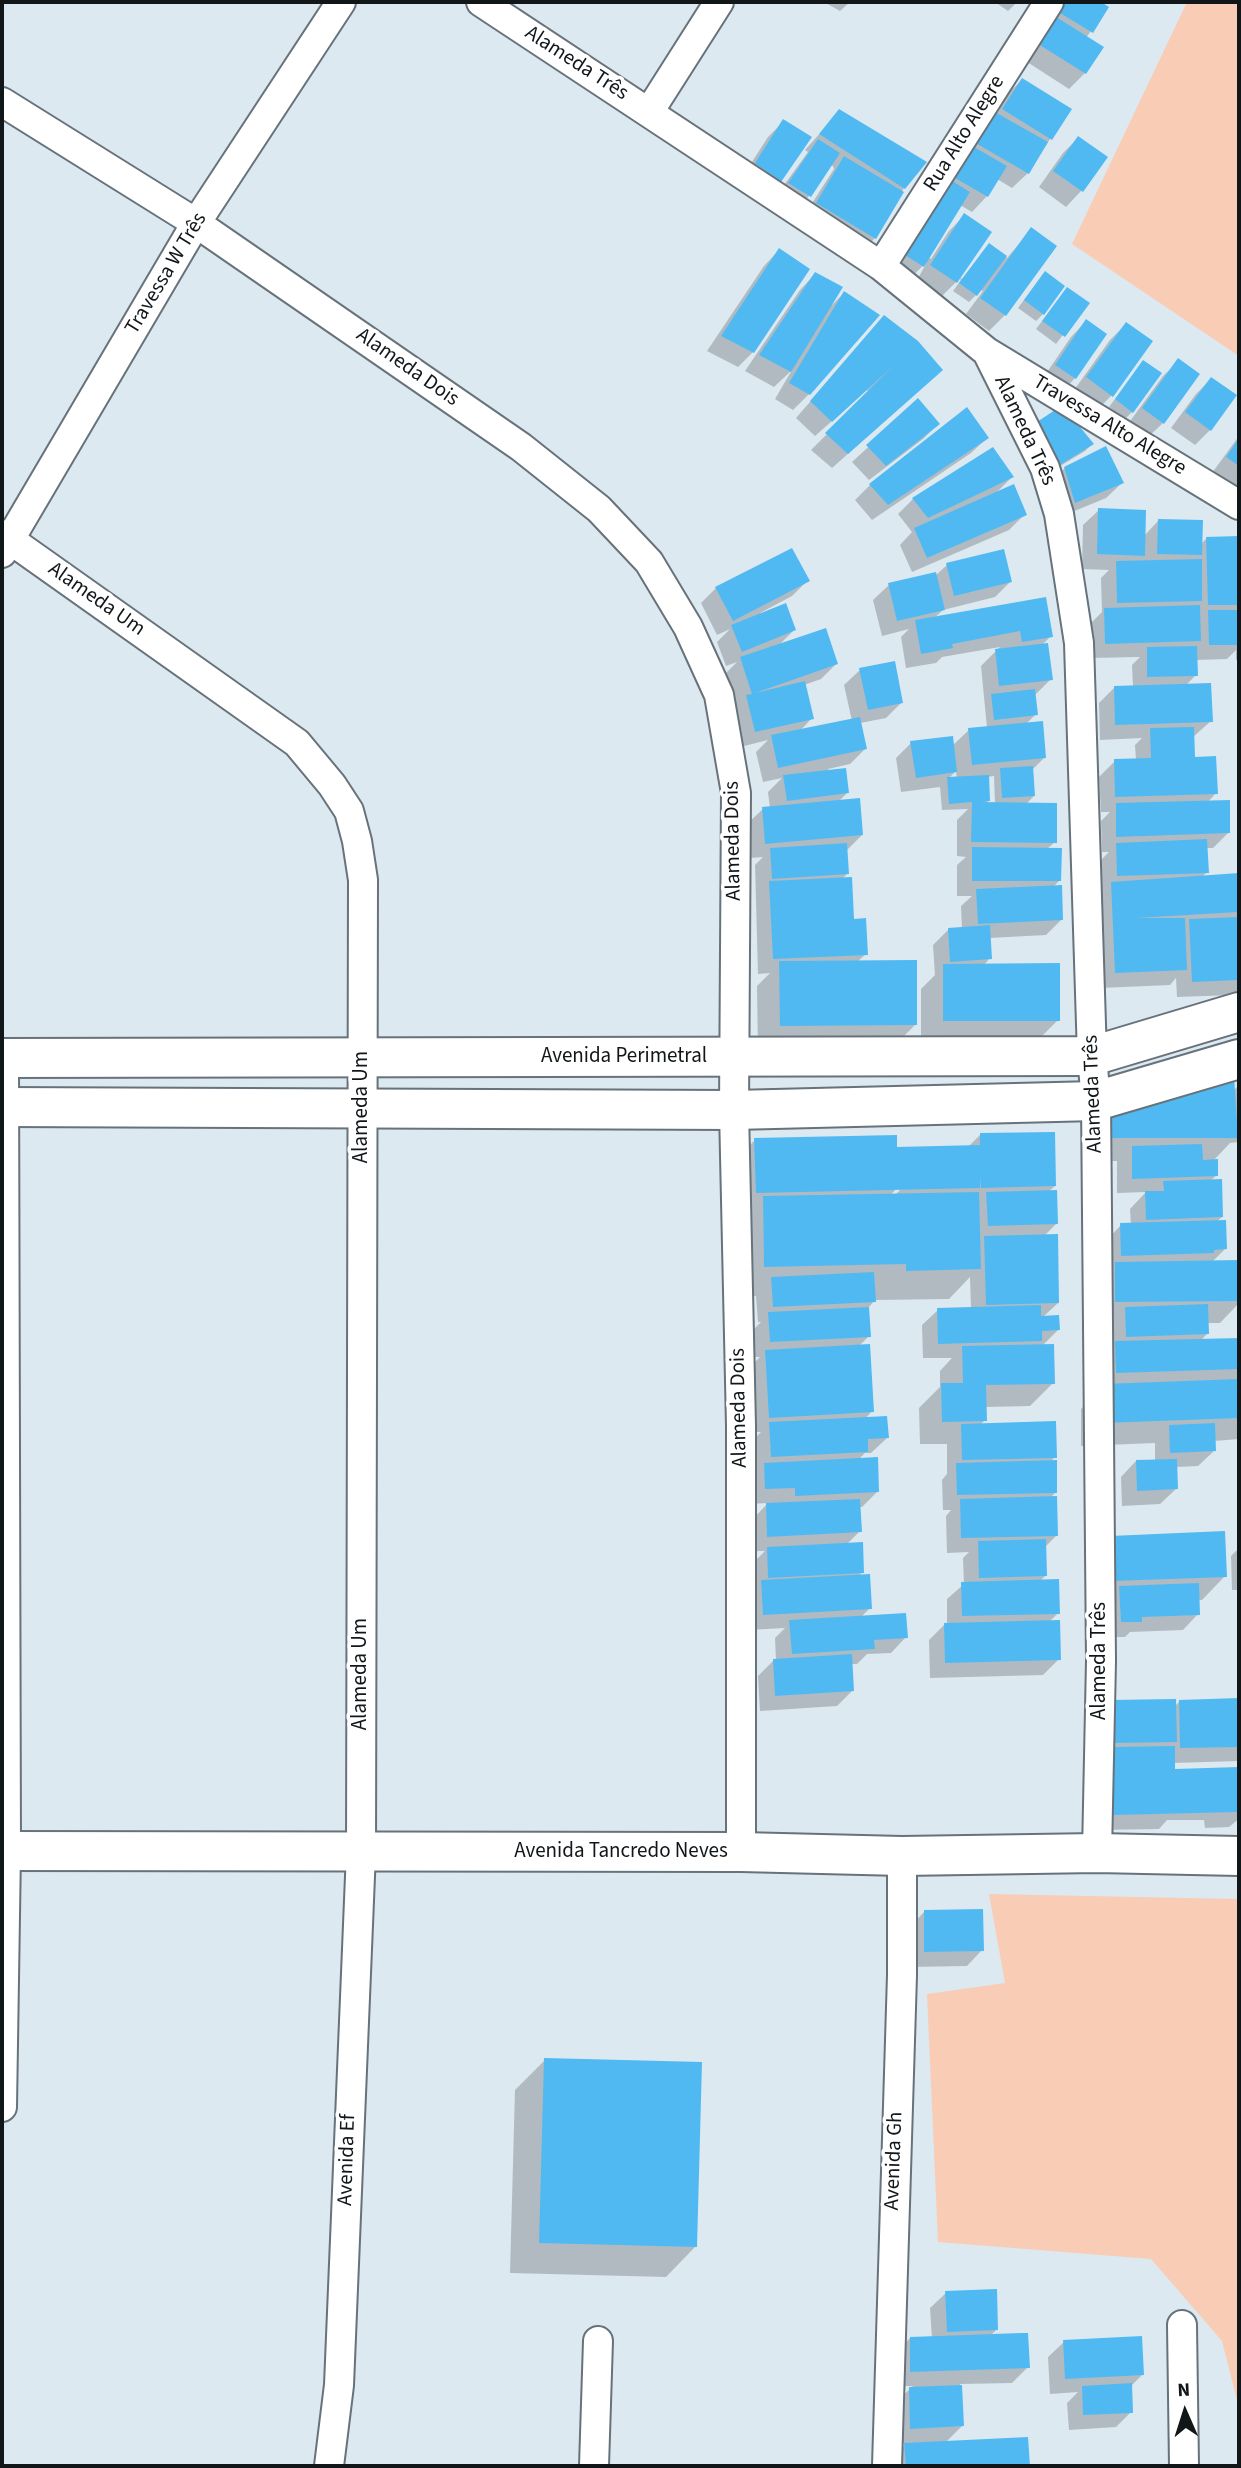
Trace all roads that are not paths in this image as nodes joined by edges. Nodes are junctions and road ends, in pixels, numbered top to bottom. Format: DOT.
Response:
graph roads {
  1 [pos="341,2"];
  2 [pos="481,2"];
  3 [pos="719,2"];
  4 [pos="1049,2"];
  5 [pos="2,102"];
  6 [pos="649,112"];
  7 [pos="196,223"];
  8 [pos="881,267"];
  9 [pos="987,352"];
  10 [pos="1239,505"];
  11 [pos="5,542"];
  12 [pos="1239,1012"];
  13 [pos="1092,1056"];
  14 [pos="734,1057"];
  15 [pos="3,1058"];
  16 [pos="362,1058"];
  17 [pos="1239,1059"];
  18 [pos="1096,1101"];
  19 [pos="3,1107"];
  20 [pos="362,1108"];
  21 [pos="734,1110"];
  22 [pos="4,1851"];
  23 [pos="361,1852"];
  24 [pos="741,1852"];
  25 [pos="1097,1853"];
  26 [pos="902,1856"];
  27 [pos="1239,1856"];
  28 [pos="2,2107"];
  29 [pos="1182,2325"];
  30 [pos="598,2341"];
  31 [pos="329,2466"];
  32 [pos="594,2466"];
  33 [pos="887,2466"];
  34 [pos="1184,2466"];
  1 -- 7 [label="street, Travessa W Três"];
  2 -- 6 [label="street, Alameda Três"];
  3 -- 6 [label="street"];
  4 -- 8 [label="street, Rua Alto Alegre"];
  5 -- 7 [label="street, Alameda Dois"];
  6 -- 8 [label="street, Alameda Três"];
  7 -- 11 [label="street, Travessa W Três"];
  7 -- 14 [label="street, Alameda Dois"];
  8 -- 9 [label="street, Travessa Alto Alegre"];
  9 -- 10 [label="street, Travessa Alto Alegre"];
  9 -- 13 [label="street, Alameda Três"];
  11 -- 16 [label="street, Alameda Um"];
  12 -- 13 [label="street, Avenida Perimetral"];
  13 -- 14 [label="street, Avenida Perimetral"];
  13 -- 18 [label="street, Alameda Três"];
  14 -- 16 [label="street, Avenida Perimetral"];
  14 -- 21 [label="street, Alameda Dois"];
  15 -- 16 [label="street, Avenida Perimetral"];
  15 -- 19 [label="street"];
  16 -- 20 [label="street, Alameda Um"];
  17 -- 18 [label="street"];
  18 -- 21 [label="street"];
  18 -- 25 [label="street, Alameda Três"];
  19 -- 20 [label="street"];
  19 -- 22 [label="street"];
  20 -- 21 [label="street"];
  20 -- 23 [label="street, Alameda Um"];
  21 -- 24 [label="street, Alameda Dois"];
  22 -- 23 [label="street, Avenida Tancredo Neves"];
  22 -- 28 [label="street"];
  23 -- 24 [label="street, Avenida Tancredo Neves"];
  23 -- 31 [label="street, Avenida Ef"];
  24 -- 26 [label="street, Avenida Tancredo Neves"];
  25 -- 26 [label="street, Avenida Tancredo Neves"];
  25 -- 27 [label="street, Avenida Tancredo Neves"];
  26 -- 33 [label="street, Avenida Gh"];
  29 -- 34 [label="street"];
  30 -- 32 [label="street"];
}
